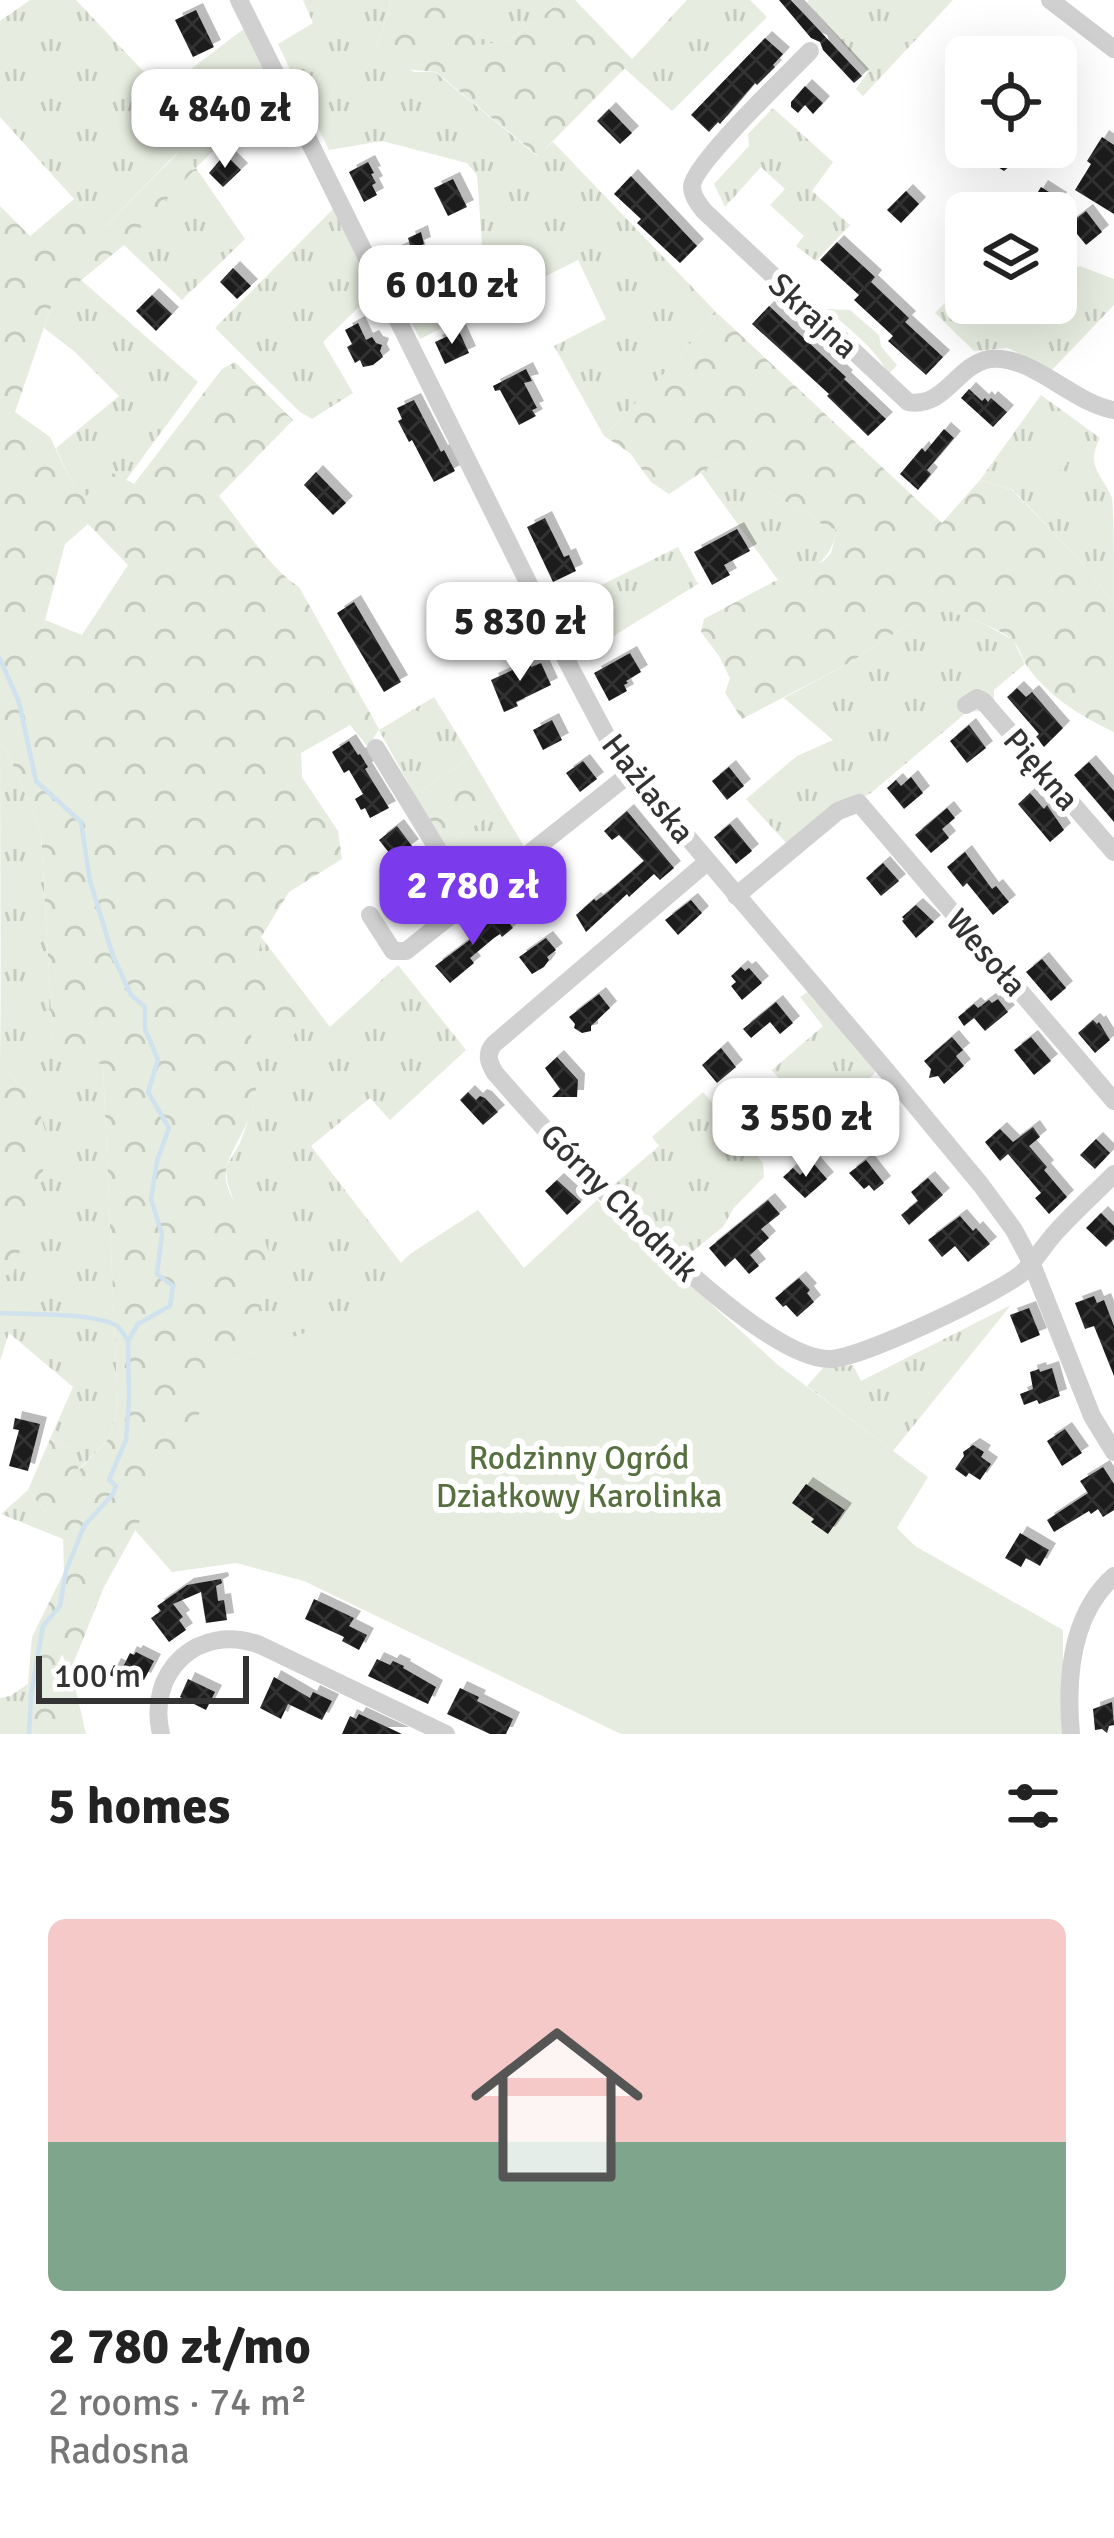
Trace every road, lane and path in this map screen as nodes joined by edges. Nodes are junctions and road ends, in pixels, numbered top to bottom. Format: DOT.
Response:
graph roads {
  1 [pos="239,0"];
  2 [pos="1050,0"];
  3 [pos="1114,49"];
  4 [pos="810,51"];
  5 [pos="1114,410"];
  6 [pos="966,705"];
  7 [pos="376,748"];
  8 [pos="632,772"];
  9 [pos="1114,852"];
  10 [pos="707,862"];
  11 [pos="736,896"];
  12 [pos="470,902"];
  13 [pos="370,915"];
  14 [pos="1114,1101"];
  15 [pos="1114,1174"];
  16 [pos="1031,1262"];
  17 [pos="1114,1452"];
  18 [pos="1114,1576"];
  19 [pos="161,1734"];
  20 [pos="446,1734"];
  21 [pos="1071,1734"];
  1 -- 8 [label="street, Hażlaska"];
  2 -- 3 [label="street"];
  4 -- 5 [label="street, Skrajna"];
  6 -- 9 [label="street, Piękna"];
  7 -- 12 [label="street"];
  8 -- 10 [label="street, Hażlaska"];
  8 -- 12 [label="street"];
  10 -- 11 [label="street, Hażlaska"];
  10 -- 16 [label="street, Górny Chodnik"];
  11 -- 14 [label="street, Wesoła"];
  11 -- 16 [label="street, Hażlaska"];
  12 -- 13 [label="street"];
  15 -- 16 [label="street"];
  16 -- 17 [label="street, Hażlaska"];
  18 -- 21 [label="street"];
  19 -- 20 [label="street"];
}
